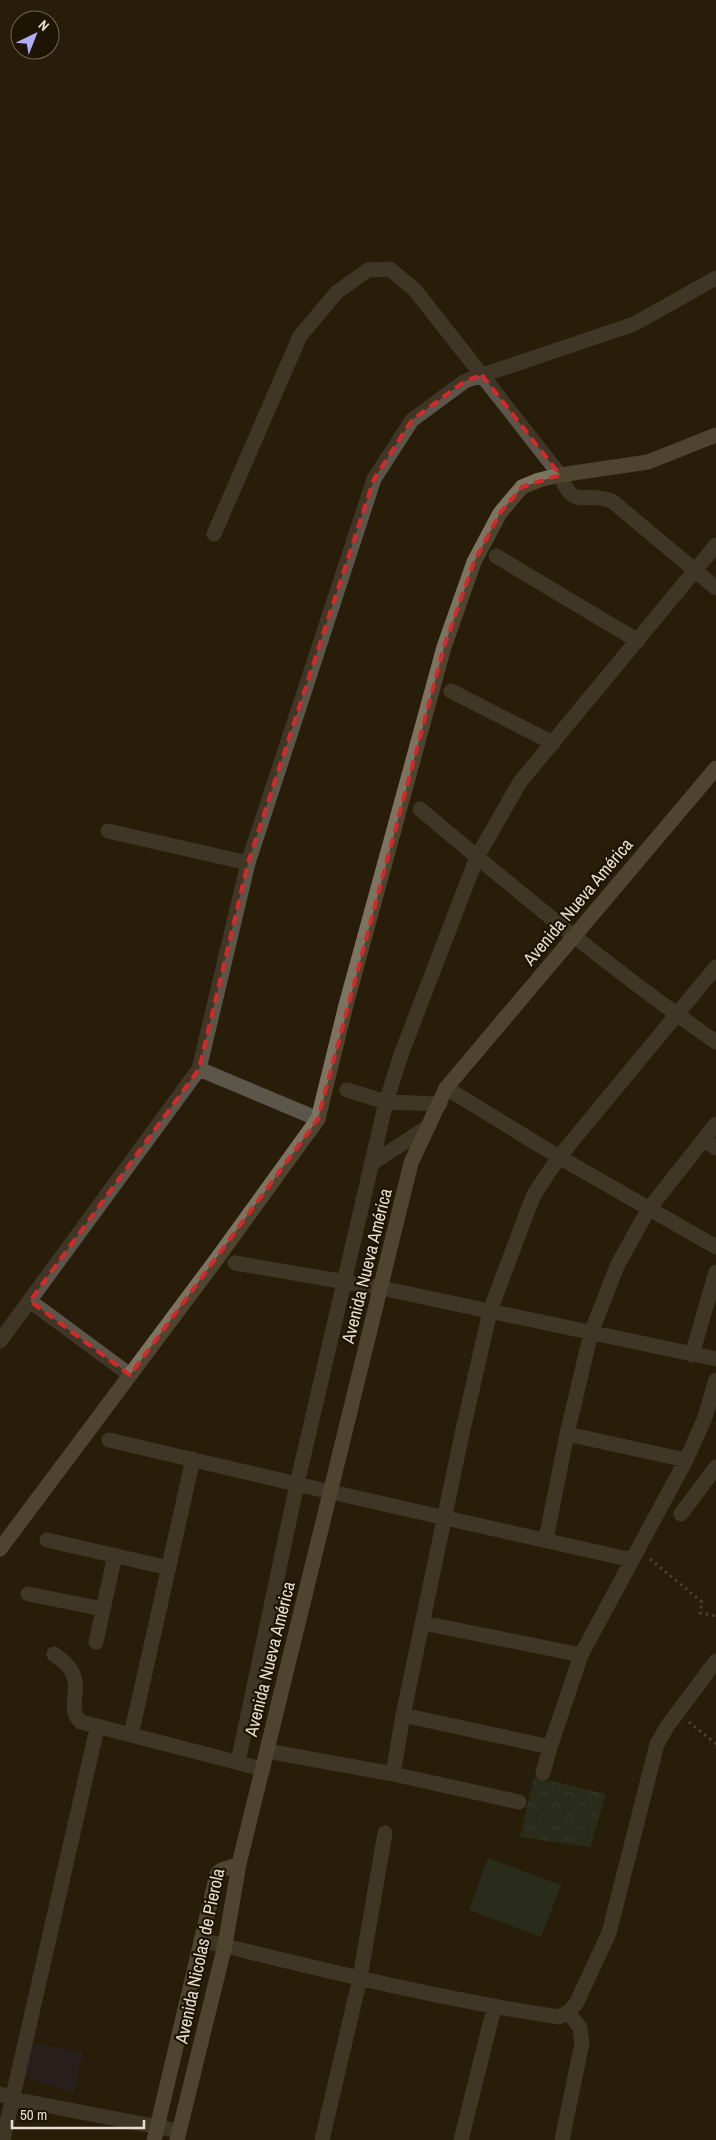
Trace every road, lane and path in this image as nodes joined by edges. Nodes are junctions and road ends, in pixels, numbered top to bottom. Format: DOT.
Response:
graph roads {
  1 [pos="716,278"];
  2 [pos="482,375"];
  3 [pos="716,435"];
  4 [pos="560,475"];
  5 [pos="214,534"];
  6 [pos="716,545"];
  7 [pos="496,556"];
  8 [pos="696,571"];
  9 [pos="716,588"];
  10 [pos="638,641"];
  11 [pos="451,691"];
  12 [pos="553,743"];
  13 [pos="716,768"];
  14 [pos="420,809"];
  15 [pos="108,832"];
  16 [pos="477,857"];
  17 [pos="248,863"];
  18 [pos="574,936"];
  19 [pos="716,967"];
  20 [pos="678,1015"];
  21 [pos="716,1042"];
  22 [pos="199,1069"];
  23 [pos="446,1088"];
  24 [pos="347,1090"];
  25 [pos="386,1102"];
  26 [pos="440,1104"];
  27 [pos="318,1119"];
  28 [pos="716,1124"];
  29 [pos="429,1126"];
  30 [pos="710,1144"];
  31 [pos="559,1157"];
  32 [pos="371,1164"];
  33 [pos="648,1210"];
  34 [pos="716,1247"];
  35 [pos="235,1263"];
  36 [pos="716,1272"];
  37 [pos="343,1282"];
  38 [pos="380,1288"];
  39 [pos="30,1301"];
  40 [pos="490,1310"];
  41 [pos="592,1334"];
  42 [pos="0,1341"];
  43 [pos="692,1355"];
  44 [pos="716,1359"];
  45 [pos="130,1375"];
  46 [pos="716,1380"];
  47 [pos="567,1434"];
  48 [pos="109,1440"];
  49 [pos="194,1459"];
  50 [pos="686,1460"];
  51 [pos="716,1467"];
  52 [pos="297,1484"];
  53 [pos="331,1492"];
  54 [pos="682,1514"];
  55 [pos="445,1517"];
  56 [pos="546,1539"];
  57 [pos="47,1540"];
  58 [pos="0,1548"];
  59 [pos="635,1554"];
  60 [pos="115,1556"];
  61 [pos="169,1568"];
  62 [pos="28,1594"];
  63 [pos="103,1609"];
  64 [pos="716,1616"];
  65 [pos="424,1623"];
  66 [pos="96,1642"];
  67 [pos="54,1654"];
  68 [pos="581,1655"];
  69 [pos="716,1661"];
  70 [pos="677,1713"];
  71 [pos="403,1715"];
  72 [pos="131,1735"];
  73 [pos="95,1737"];
  74 [pos="716,1744"];
  75 [pos="550,1748"];
  76 [pos="267,1751"];
  77 [pos="238,1762"];
  78 [pos="263,1769"];
  79 [pos="543,1772"];
  80 [pos="393,1774"];
  81 [pos="519,1802"];
  82 [pos="385,1833"];
  83 [pos="239,1864"];
  84 [pos="202,1940"];
  85 [pos="225,1945"];
  86 [pos="360,1978"];
  87 [pos="494,2008"];
  88 [pos="568,2012"];
  89 [pos="7,2097"];
  90 [pos="156,2133"];
  91 [pos="178,2136"];
  92 [pos="4,2140"];
  93 [pos="322,2140"];
  94 [pos="461,2140"];
  95 [pos="562,2140"];
  1 -- 2 [label="street"];
  2 -- 4 [label="street"];
  2 -- 5 [label="street"];
  2 -- 17 [label="street"];
  3 -- 4 [label="street"];
  4 -- 8 [label="street"];
  4 -- 27 [label="street"];
  6 -- 8 [label="street"];
  7 -- 10 [label="street"];
  8 -- 9 [label="street"];
  8 -- 10 [label="street"];
  10 -- 12 [label="street"];
  11 -- 12 [label="street"];
  12 -- 16 [label="street"];
  13 -- 18 [label="street, Avenida Nueva América"];
  14 -- 16 [label="street"];
  15 -- 17 [label="street"];
  16 -- 18 [label="street"];
  16 -- 25 [label="street"];
  17 -- 22 [label="street"];
  18 -- 20 [label="street"];
  18 -- 23 [label="street, Avenida Nueva América"];
  19 -- 20 [label="street"];
  20 -- 21 [label="street"];
  20 -- 31 [label="street"];
  22 -- 27 [label="street"];
  22 -- 39 [label="street"];
  23 -- 26 [label="street, Avenida Nueva América"];
  23 -- 31 [label="street"];
  24 -- 25 [label="street"];
  25 -- 26 [label="street"];
  25 -- 32 [label="street"];
  26 -- 29 [label="street, Avenida Nueva América"];
  27 -- 45 [label="street"];
  28 -- 30 [label="street"];
  29 -- 32 [label="street"];
  29 -- 38 [label="street, Avenida Nueva América"];
  30 -- 33 [label="street"];
  31 -- 33 [label="street"];
  31 -- 40 [label="street"];
  32 -- 37 [label="street"];
  33 -- 34 [label="street"];
  33 -- 41 [label="street"];
  35 -- 37 [label="street"];
  36 -- 43 [label="street"];
  37 -- 38 [label="street"];
  37 -- 52 [label="street"];
  38 -- 40 [label="street"];
  38 -- 53 [label="street, Avenida Nueva América"];
  39 -- 42 [label="street"];
  39 -- 45 [label="street"];
  40 -- 41 [label="street"];
  40 -- 55 [label="street"];
  41 -- 43 [label="street"];
  41 -- 47 [label="street"];
  43 -- 44 [label="street"];
  45 -- 58 [label="street"];
  46 -- 50 [label="street"];
  47 -- 50 [label="street"];
  47 -- 56 [label="street"];
  48 -- 49 [label="street"];
  49 -- 52 [label="street"];
  49 -- 61 [label="street"];
  50 -- 59 [label="street"];
  51 -- 54 [label="street"];
  52 -- 53 [label="street"];
  52 -- 77 [label="street"];
  53 -- 55 [label="street"];
  53 -- 76 [label="street, Avenida Nueva América"];
  55 -- 56 [label="street"];
  55 -- 65 [label="street"];
  56 -- 59 [label="street"];
  57 -- 60 [label="street"];
  59 -- 64 [label="path"];
  59 -- 68 [label="street"];
  60 -- 61 [label="street"];
  60 -- 63 [label="street"];
  61 -- 72 [label="street"];
  62 -- 63 [label="street"];
  63 -- 66 [label="street"];
  65 -- 68 [label="street"];
  65 -- 71 [label="street"];
  67 -- 72 [label="street"];
  68 -- 75 [label="street"];
  69 -- 70 [label="street"];
  70 -- 74 [label="path"];
  70 -- 88 [label="street"];
  71 -- 75 [label="street"];
  71 -- 80 [label="street"];
  72 -- 77 [label="street"];
  73 -- 89 [label="street"];
  75 -- 79 [label="street"];
  76 -- 78 [label="street, Avenida Nueva América"];
  76 -- 80 [label="street"];
  77 -- 78 [label="street"];
  78 -- 83 [label="street, Avenida Nueva América"];
  80 -- 81 [label="street"];
  82 -- 86 [label="street"];
  83 -- 84 [label="street, Avenida Nicolas de Pierola"];
  83 -- 85 [label="street, Avenida Nicolas de Pierola"];
  84 -- 85 [label="street"];
  84 -- 90 [label="street, Avenida Nicolas de Pierola"];
  85 -- 86 [label="street"];
  85 -- 91 [label="street, Avenida Nicolas de Pierola"];
  86 -- 87 [label="street"];
  86 -- 93 [label="street"];
  87 -- 88 [label="street"];
  87 -- 94 [label="street"];
  88 -- 95 [label="street"];
  89 -- 90 [label="street"];
  89 -- 92 [label="street"];
  90 -- 91 [label="street"];
}
